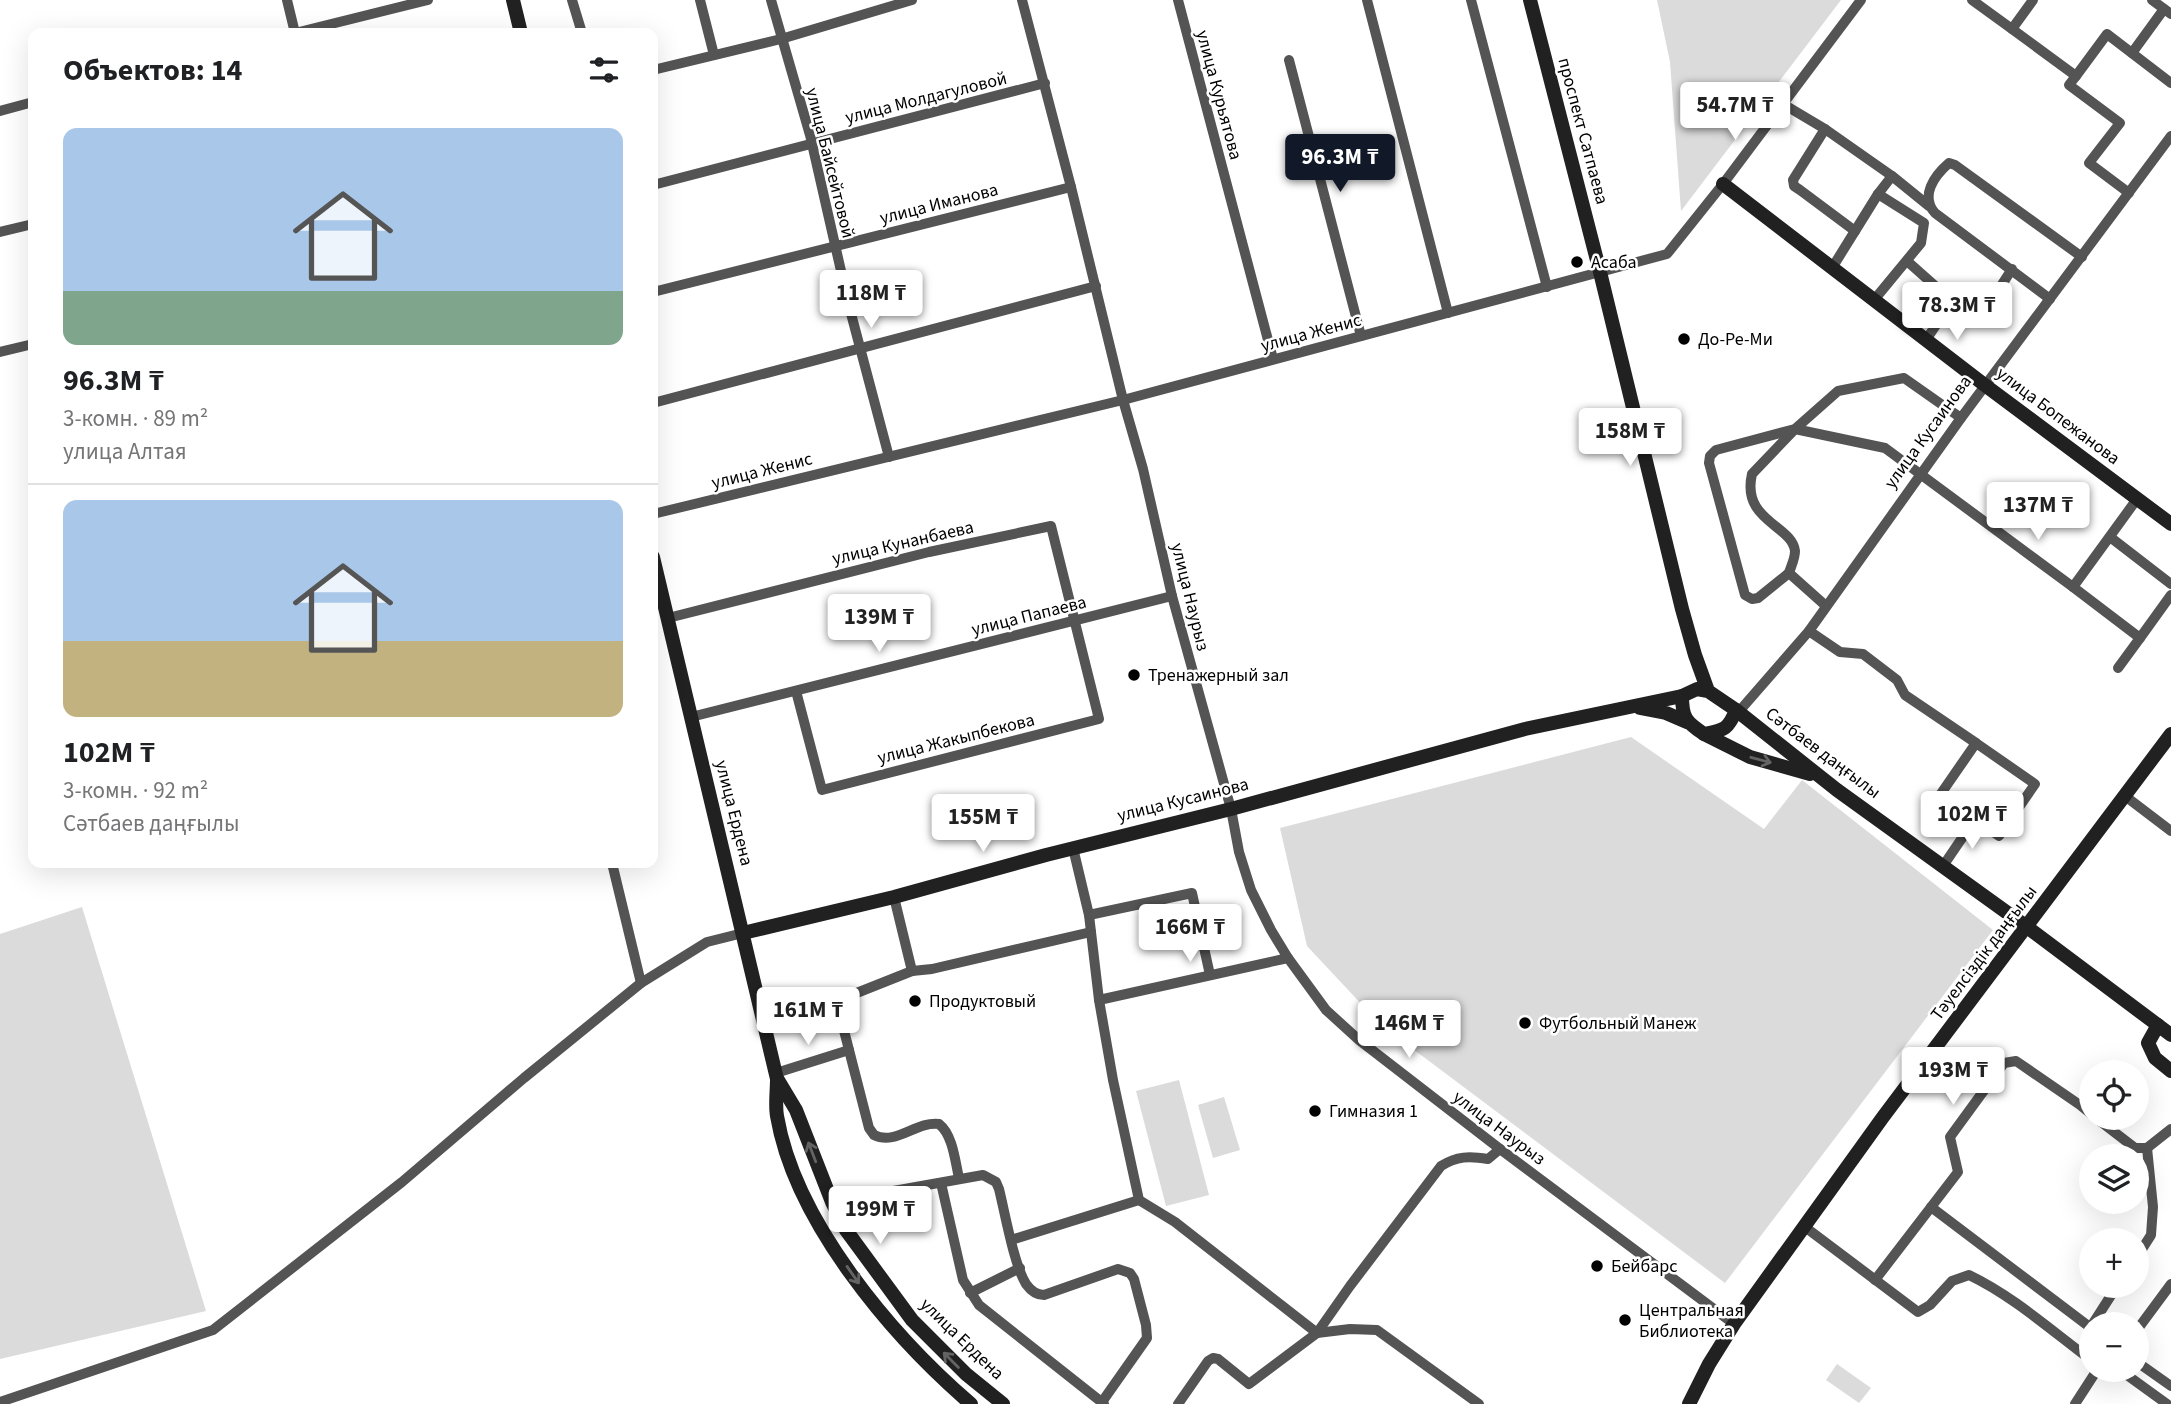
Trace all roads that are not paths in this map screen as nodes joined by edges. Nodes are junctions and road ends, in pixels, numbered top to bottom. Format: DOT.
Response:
graph roads {
  1 [pos="287,0"];
  2 [pos="428,0"];
  3 [pos="513,0"];
  4 [pos="572,0"];
  5 [pos="700,0"];
  6 [pos="771,0"];
  7 [pos="912,0"];
  8 [pos="1022,0"];
  9 [pos="1178,0"];
  10 [pos="1367,0"];
  11 [pos="1472,0"];
  12 [pos="1530,0"];
  13 [pos="1861,0"];
  14 [pos="1972,0"];
  15 [pos="2033,0"];
  16 [pos="2152,0"];
  17 [pos="2168,12"];
  18 [pos="294,28"];
  19 [pos="315,28"];
  20 [pos="520,28"];
  21 [pos="580,28"];
  22 [pos="2012,29"];
  23 [pos="781,39"];
  24 [pos="2132,52"];
  25 [pos="714,55"];
  26 [pos="1289,60"];
  27 [pos="658,69"];
  28 [pos="2076,76"];
  29 [pos="1045,83"];
  30 [pos="2171,83"];
  31 [pos="28,103"];
  32 [pos="1783,104"];
  33 [pos="0,111"];
  34 [pos="1825,129"];
  35 [pos="2171,136"];
  36 [pos="811,144"];
  37 [pos="1892,177"];
  38 [pos="658,184"];
  39 [pos="1723,184"];
  40 [pos="1071,187"];
  41 [pos="2129,193"];
  42 [pos="1878,194"];
  43 [pos="1929,206"];
  44 [pos="28,225"];
  45 [pos="1855,231"];
  46 [pos="0,232"];
  47 [pos="835,247"];
  48 [pos="2082,257"];
  49 [pos="1907,261"];
  50 [pos="1832,268"];
  51 [pos="2012,269"];
  52 [pos="1600,272"];
  53 [pos="1096,286"];
  54 [pos="1547,287"];
  55 [pos="658,291"];
  56 [pos="2050,299"];
  57 [pos="1874,300"];
  58 [pos="1952,301"];
  59 [pos="1448,313"];
  60 [pos="1361,336"];
  61 [pos="1926,340"];
  62 [pos="28,345"];
  63 [pos="861,349"];
  64 [pos="0,352"];
  65 [pos="1273,359"];
  66 [pos="1986,386"];
  67 [pos="1123,400"];
  68 [pos="658,402"];
  69 [pos="1961,418"];
  70 [pos="1795,429"];
  71 [pos="889,457"];
  72 [pos="1922,474"];
  73 [pos="2137,499"];
  74 [pos="658,513"];
  75 [pos="2171,524"];
  76 [pos="2109,537"];
  77 [pos="1789,573"];
  78 [pos="658,577"];
  79 [pos="2171,584"];
  80 [pos="2073,587"];
  81 [pos="2171,595"];
  82 [pos="1172,596"];
  83 [pos="1826,606"];
  84 [pos="668,618"];
  85 [pos="1074,621"];
  86 [pos="1808,631"];
  87 [pos="2140,638"];
  88 [pos="1695,655"];
  89 [pos="2118,668"];
  90 [pos="796,691"];
  91 [pos="1708,691"];
  92 [pos="1685,694"];
  93 [pos="1632,707"];
  94 [pos="1736,710"];
  95 [pos="691,717"];
  96 [pos="1687,722"];
  97 [pos="1704,734"];
  98 [pos="2171,734"];
  99 [pos="1976,743"];
  100 [pos="1821,778"];
  101 [pos="2125,796"];
  102 [pos="1231,809"];
  103 [pos="1975,819"];
  104 [pos="2171,831"];
  105 [pos="1073,848"];
  106 [pos="1943,866"];
  107 [pos="613,868"];
  108 [pos="894,897"];
  109 [pos="1089,915"];
  110 [pos="2027,927"];
  111 [pos="1091,932"];
  112 [pos="743,933"];
  113 [pos="1288,958"];
  114 [pos="912,971"];
  115 [pos="1210,975"];
  116 [pos="641,983"];
  117 [pos="1099,1000"];
  118 [pos="2158,1025"];
  119 [pos="2171,1035"];
  120 [pos="849,1050"];
  121 [pos="2171,1072"];
  122 [pos="776,1076"];
  123 [pos="2079,1105"];
  124 [pos="2171,1129"];
  125 [pos="2112,1130"];
  126 [pos="2130,1144"];
  127 [pos="2149,1146"];
  128 [pos="1500,1149"];
  129 [pos="2149,1167"];
  130 [pos="959,1178"];
  131 [pos="941,1183"];
  132 [pos="1139,1200"];
  133 [pos="832,1202"];
  134 [pos="1931,1207"];
  135 [pos="1805,1227"];
  136 [pos="2149,1238"];
  137 [pos="1012,1240"];
  138 [pos="1020,1268"];
  139 [pos="1875,1280"];
  140 [pos="2171,1284"];
  141 [pos="970,1293"];
  142 [pos="2149,1314"];
  143 [pos="2079,1318"];
  144 [pos="1734,1324"];
  145 [pos="1317,1333"];
  146 [pos="2079,1351"];
  147 [pos="2149,1370"];
  148 [pos="2089,1382"];
  149 [pos="2137,1382"];
  150 [pos="2171,1386"];
  151 [pos="0,1402"];
  152 [pos="1103,1403"];
  153 [pos="971,1404"];
  154 [pos="1003,1404"];
  155 [pos="1178,1404"];
  156 [pos="1479,1404"];
  157 [pos="1689,1404"];
  158 [pos="2075,1404"];
  159 [pos="2167,1404"];
  1 -- 18 [label="street"];
  2 -- 19 [label="street"];
  3 -- 20 [label="street"];
  4 -- 21 [label="street"];
  5 -- 25 [label="street"];
  6 -- 23 [label="street, улица Байсейтовой"];
  7 -- 23 [label="street"];
  8 -- 29 [label="street, улица Наурыз"];
  9 -- 65 [label="street, улица Курьятова"];
  10 -- 59 [label="street"];
  11 -- 54 [label="street"];
  12 -- 52 [label="street, проспект Сатпаева"];
  13 -- 32 [label="street, улица Женис"];
  14 -- 22 [label="street"];
  15 -- 22 [label="street"];
  16 -- 17 [label="street"];
  17 -- 24 [label="street"];
  22 -- 28 [label="street"];
  23 -- 25 [label="street"];
  23 -- 36 [label="street, улица Байсейтовой"];
  24 -- 28 [label="street"];
  24 -- 30 [label="street"];
  25 -- 27 [label="street"];
  26 -- 60 [label="street"];
  28 -- 41 [label="street"];
  29 -- 36 [label="street, улица Молдагуловой"];
  29 -- 40 [label="street, улица Наурыз"];
  31 -- 33 [label="street"];
  32 -- 34 [label="street"];
  32 -- 39 [label="street, улица Женис"];
  34 -- 37 [label="street"];
  34 -- 45 [label="street"];
  35 -- 41 [label="street, улица Кусаинова"];
  36 -- 38 [label="street, улица Молдагуловой"];
  36 -- 47 [label="street, улица Байсейтовой"];
  37 -- 42 [label="street"];
  37 -- 43 [label="street"];
  39 -- 50 [label="street, улица Бопежанова"];
  39 -- 52 [label="street, улица Женис"];
  40 -- 47 [label="street, улица Иманова"];
  40 -- 53 [label="street, улица Наурыз"];
  41 -- 48 [label="street, улица Кусаинова"];
  42 -- 45 [label="street"];
  42 -- 49 [label="street"];
  43 -- 48 [label="street"];
  43 -- 51 [label="street"];
  44 -- 46 [label="street"];
  45 -- 50 [label="street"];
  47 -- 55 [label="street, улица Иманова"];
  47 -- 63 [label="street, улица Байсейтовой"];
  48 -- 56 [label="street, улица Кусаинова"];
  49 -- 57 [label="street"];
  49 -- 58 [label="street"];
  50 -- 57 [label="street, улица Бопежанова"];
  51 -- 56 [label="street"];
  51 -- 58 [label="street"];
  52 -- 54 [label="street, улица Женис"];
  52 -- 88 [label="street"];
  53 -- 63 [label="street"];
  53 -- 67 [label="street, улица Наурыз"];
  54 -- 59 [label="street, улица Женис"];
  56 -- 66 [label="street, улица Кусаинова"];
  57 -- 61 [label="street, улица Бопежанова"];
  58 -- 61 [label="street"];
  59 -- 60 [label="street, улица Женис"];
  60 -- 65 [label="street, улица Женис"];
  61 -- 66 [label="street, улица Бопежанова"];
  62 -- 64 [label="street"];
  63 -- 68 [label="street"];
  63 -- 71 [label="street, улица Байсейтовой"];
  65 -- 67 [label="street, улица Женис"];
  66 -- 69 [label="street, улица Кусаинова"];
  66 -- 73 [label="street, улица Бопежанова"];
  67 -- 71 [label="street, улица Женис"];
  67 -- 82 [label="street, улица Наурыз"];
  69 -- 70 [label="street"];
  69 -- 72 [label="street, улица Кусаинова"];
  70 -- 72 [label="street"];
  70 -- 77 [label="street"];
  70 -- 77 [label="street"];
  71 -- 74 [label="street, улица Женис"];
  72 -- 80 [label="street"];
  72 -- 83 [label="street, улица Кусаинова"];
  73 -- 75 [label="street, улица Бопежанова"];
  73 -- 76 [label="street"];
  76 -- 79 [label="street"];
  76 -- 80 [label="street"];
  77 -- 83 [label="street"];
  78 -- 84 [label="street, улица Ердена"];
  80 -- 87 [label="street"];
  81 -- 87 [label="street"];
  82 -- 85 [label="street, улица Папаева"];
  82 -- 102 [label="street, улица Наурыз"];
  83 -- 86 [label="street, улица Кусаинова"];
  84 -- 85 [label="street, улица Кунанбаева"];
  84 -- 95 [label="street, улица Ердена"];
  85 -- 90 [label="street, улица Папаева"];
  85 -- 90 [label="street, улица Жакыпбекова"];
  86 -- 94 [label="street, улица Кусаинова"];
  86 -- 99 [label="street"];
  87 -- 89 [label="street"];
  88 -- 91 [label="street"];
  88 -- 92 [label="street"];
  90 -- 95 [label="street, улица Папаева"];
  91 -- 92 [label="street"];
  91 -- 94 [label="street"];
  92 -- 93 [label="street, улица Кусаинова"];
  92 -- 96 [label="street"];
  93 -- 96 [label="street"];
  93 -- 102 [label="street, улица Кусаинова"];
  94 -- 97 [label="street"];
  94 -- 100 [label="street, Сәтбаев даңғылы"];
  95 -- 112 [label="street, улица Ердена"];
  96 -- 97 [label="street"];
  97 -- 100 [label="street, one-way"];
  98 -- 101 [label="street, Тәуелсіздік даңғылы"];
  99 -- 103 [label="street"];
  99 -- 103 [label="street"];
  100 -- 106 [label="street, Сәтбаев даңғылы"];
  101 -- 104 [label="street"];
  101 -- 110 [label="street, Тәуелсіздік даңғылы"];
  102 -- 105 [label="street, улица Кусаинова"];
  102 -- 113 [label="street, улица Наурыз"];
  103 -- 106 [label="street"];
  105 -- 108 [label="street, улица Кусаинова"];
  105 -- 109 [label="street"];
  106 -- 110 [label="street, Сәтбаев даңғылы"];
  107 -- 116 [label="street"];
  108 -- 112 [label="street, улица Кусаинова"];
  108 -- 114 [label="street"];
  109 -- 111 [label="street"];
  109 -- 115 [label="street"];
  110 -- 118 [label="street, Сәтбаев даңғылы"];
  110 -- 135 [label="street, Тәуелсіздік даңғылы"];
  111 -- 114 [label="street"];
  111 -- 117 [label="street"];
  112 -- 116 [label="street"];
  112 -- 122 [label="street, улица Ердена"];
  113 -- 115 [label="street"];
  113 -- 128 [label="street, улица Наурыз"];
  114 -- 120 [label="street"];
  115 -- 117 [label="street"];
  116 -- 151 [label="street"];
  117 -- 132 [label="street"];
  118 -- 119 [label="street, Сәтбаев даңғылы"];
  118 -- 121 [label="street"];
  120 -- 122 [label="street"];
  120 -- 130 [label="street"];
  133 -- 122 [label="street, улица Ердена, one-way"];
  122 -- 153 [label="street, улица Ердена, one-way"];
  123 -- 134 [label="street"];
  124 -- 127 [label="street"];
  125 -- 126 [label="street"];
  128 -- 144 [label="street, улица Наурыз"];
  128 -- 145 [label="street"];
  129 -- 136 [label="street"];
  130 -- 131 [label="street"];
  130 -- 137 [label="street"];
  131 -- 133 [label="street"];
  131 -- 141 [label="street"];
  132 -- 137 [label="street"];
  132 -- 145 [label="street"];
  154 -- 133 [label="street, улица Ердена, one-way"];
  134 -- 139 [label="street"];
  134 -- 143 [label="street"];
  135 -- 139 [label="street"];
  135 -- 144 [label="street, Тәуелсіздік даңғылы"];
  137 -- 138 [label="street"];
  138 -- 141 [label="street"];
  138 -- 152 [label="street"];
  139 -- 146 [label="street"];
  140 -- 142 [label="street"];
  141 -- 152 [label="street"];
  144 -- 157 [label="street, Тәуелсіздік даңғылы"];
  145 -- 155 [label="street"];
  145 -- 156 [label="street"];
  147 -- 150 [label="street"];
  148 -- 158 [label="street"];
  149 -- 159 [label="street"];
}
